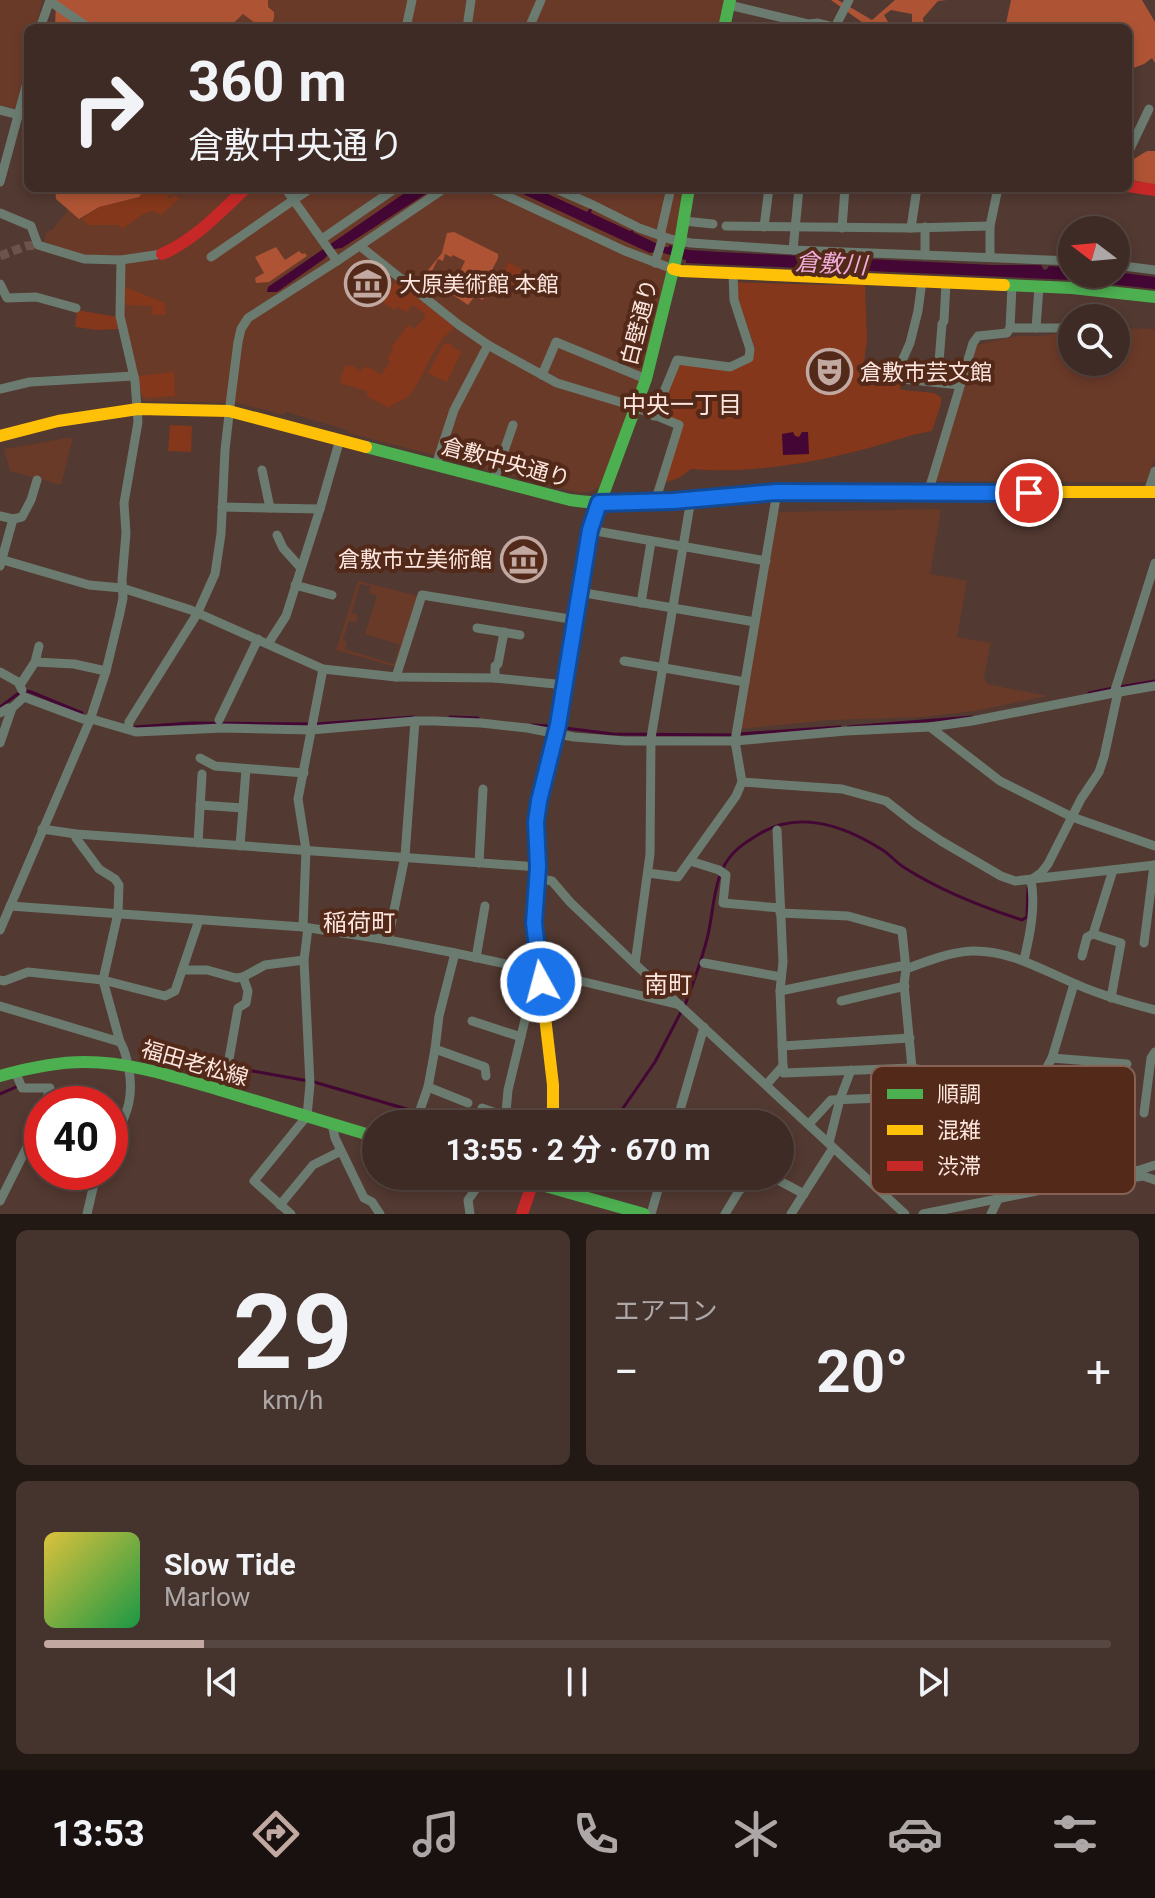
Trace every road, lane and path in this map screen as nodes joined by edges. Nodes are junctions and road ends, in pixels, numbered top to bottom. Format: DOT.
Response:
graph roads {
  1 [pos="412,0"];
  2 [pos="471,0"];
  3 [pos="541,0"];
  4 [pos="849,0"];
  5 [pos="50,1"];
  6 [pos="729,3"];
  7 [pos="41,24"];
  8 [pos="83,24"];
  9 [pos="407,24"];
  10 [pos="468,24"];
  11 [pos="531,24"];
  12 [pos="725,24"];
  13 [pos="800,24"];
  14 [pos="838,24"];
  15 [pos="24,95"];
  16 [pos="1149,109"];
  17 [pos="0,110"];
  18 [pos="19,115"];
  19 [pos="1132,145"];
  20 [pos="0,182"];
  21 [pos="1132,187"];
  22 [pos="1155,190"];
  23 [pos="242,192"];
  24 [pos="288,192"];
  25 [pos="306,192"];
  26 [pos="391,192"];
  27 [pos="439,192"];
  28 [pos="499,192"];
  29 [pos="562,192"];
  30 [pos="670,192"];
  31 [pos="688,192"];
  32 [pos="768,192"];
  33 [pos="799,192"];
  34 [pos="845,192"];
  35 [pos="916,192"];
  36 [pos="997,192"];
  37 [pos="295,201"];
  38 [pos="0,213"];
  39 [pos="684,221"];
  40 [pos="713,224"];
  41 [pos="726,226"];
  42 [pos="990,226"];
  43 [pos="764,227"];
  44 [pos="796,227"];
  45 [pos="925,227"];
  46 [pos="842,228"];
  47 [pos="911,228"];
  48 [pos="324,241"];
  49 [pos="360,246"];
  50 [pos="660,247"];
  51 [pos="793,250"];
  52 [pos="162,254"];
  53 [pos="677,254"];
  54 [pos="925,255"];
  55 [pos="990,256"];
  56 [pos="211,257"];
  57 [pos="335,259"];
  58 [pos="121,260"];
  59 [pos="1058,260"];
  60 [pos="1130,267"];
  61 [pos="1155,270"];
  62 [pos="733,273"];
  63 [pos="922,281"];
  64 [pos="946,283"];
  65 [pos="0,284"];
  66 [pos="1012,286"];
  67 [pos="1039,287"];
  68 [pos="1155,297"];
  69 [pos="3,298"];
  70 [pos="76,308"];
  71 [pos="1010,328"];
  72 [pos="1036,328"];
  73 [pos="1058,328"];
  74 [pos="488,345"];
  75 [pos="939,362"];
  76 [pos="542,375"];
  77 [pos="134,376"];
  78 [pos="883,377"];
  79 [pos="646,379"];
  80 [pos="894,379"];
  81 [pos="960,385"];
  82 [pos="0,389"];
  83 [pos="635,408"];
  84 [pos="138,409"];
  85 [pos="229,411"];
  86 [pos="654,416"];
  87 [pos="513,425"];
  88 [pos="0,436"];
  89 [pos="340,439"];
  90 [pos="436,465"];
  91 [pos="262,470"];
  92 [pos="1155,471"];
  93 [pos="37,480"];
  94 [pos="494,480"];
  95 [pos="777,492"];
  96 [pos="1152,492"];
  97 [pos="928,493"];
  98 [pos="691,499"];
  99 [pos="655,502"];
  100 [pos="599,503"];
  101 [pos="222,507"];
  102 [pos="270,508"];
  103 [pos="320,509"];
  104 [pos="0,516"];
  105 [pos="13,519"];
  106 [pos="590,530"];
  107 [pos="277,535"];
  108 [pos="651,542"];
  109 [pos="684,547"];
  110 [pos="766,561"];
  111 [pos="1,562"];
  112 [pos="1155,563"];
  113 [pos="300,567"];
  114 [pos="295,585"];
  115 [pos="122,588"];
  116 [pos="579,592"];
  117 [pos="1150,592"];
  118 [pos="332,595"];
  119 [pos="641,603"];
  120 [pos="674,608"];
  121 [pos="197,614"];
  122 [pos="576,620"];
  123 [pos="755,622"];
  124 [pos="477,628"];
  125 [pos="504,632"];
  126 [pos="520,635"];
  127 [pos="263,642"];
  128 [pos="39,646"];
  129 [pos="624,661"];
  130 [pos="35,662"];
  131 [pos="663,668"];
  132 [pos="323,669"];
  133 [pos="106,671"];
  134 [pos="0,672"];
  135 [pos="396,677"];
  136 [pos="495,678"];
  137 [pos="745,682"];
  138 [pos="565,685"];
  139 [pos="1155,686"];
  140 [pos="22,691"];
  141 [pos="1117,691"];
  142 [pos="12,708"];
  143 [pos="0,713"];
  144 [pos="90,720"];
  145 [pos="219,720"];
  146 [pos="415,721"];
  147 [pos="312,726"];
  148 [pos="930,727"];
  149 [pos="128,729"];
  150 [pos="556,733"];
  151 [pos="652,737"];
  152 [pos="736,737"];
  153 [pos="0,743"];
  154 [pos="200,758"];
  155 [pos="246,769"];
  156 [pos="304,773"];
  157 [pos="202,774"];
  158 [pos="742,782"];
  159 [pos="483,789"];
  160 [pos="200,805"];
  161 [pos="243,808"];
  162 [pos="1075,818"];
  163 [pos="42,829"];
  164 [pos="777,830"];
  165 [pos="76,834"];
  166 [pos="198,843"];
  167 [pos="240,846"];
  168 [pos="1155,846"];
  169 [pos="306,850"];
  170 [pos="405,856"];
  171 [pos="690,861"];
  172 [pos="479,863"];
  173 [pos="1154,865"];
  174 [pos="1113,870"];
  175 [pos="537,872"];
  176 [pos="648,873"];
  177 [pos="1031,880"];
  178 [pos="485,906"];
  179 [pos="6,910"];
  180 [pos="780,910"];
  181 [pos="118,913"];
  182 [pos="199,920"];
  183 [pos="306,928"];
  184 [pos="0,930"];
  185 [pos="1093,934"];
  186 [pos="388,940"];
  187 [pos="1144,943"];
  188 [pos="455,953"];
  189 [pos="1082,956"];
  190 [pos="476,958"];
  191 [pos="304,960"];
  192 [pos="1024,960"];
  193 [pos="704,963"];
  194 [pos="635,964"];
  195 [pos="906,967"];
  196 [pos="182,970"];
  197 [pos="539,971"];
  198 [pos="243,977"];
  199 [pos="781,977"];
  200 [pos="0,980"];
  201 [pos="103,980"];
  202 [pos="1074,984"];
  203 [pos="905,986"];
  204 [pos="541,987"];
  205 [pos="780,991"];
  206 [pos="1111,998"];
  207 [pos="841,1001"];
  208 [pos="0,1006"];
  209 [pos="682,1007"];
  210 [pos="1155,1010"];
  211 [pos="472,1021"];
  212 [pos="704,1027"];
  213 [pos="521,1037"];
  214 [pos="910,1038"];
  215 [pos="120,1042"];
  216 [pos="782,1046"];
  217 [pos="435,1049"];
  218 [pos="1155,1052"];
  219 [pos="1052,1058"];
  220 [pos="1127,1064"];
  221 [pos="128,1065"];
  222 [pos="783,1066"];
  223 [pos="912,1066"];
  224 [pos="1048,1066"];
  225 [pos="871,1069"];
  226 [pos="851,1070"];
  227 [pos="15,1071"];
  228 [pos="0,1076"];
  229 [pos="486,1076"];
  230 [pos="766,1085"];
  231 [pos="428,1087"];
  232 [pos="24,1088"];
  233 [pos="220,1090"];
  234 [pos="871,1098"];
  235 [pos="840,1099"];
  236 [pos="468,1103"];
  237 [pos="128,1105"];
  238 [pos="482,1108"];
  239 [pos="420,1110"];
  240 [pos="486,1110"];
  241 [pos="505,1110"];
  242 [pos="552,1110"];
  243 [pos="680,1110"];
  244 [pos="1144,1113"];
  245 [pos="307,1116"];
  246 [pos="332,1124"];
  247 [pos="809,1124"];
  248 [pos="362,1133"];
  249 [pos="831,1146"];
  250 [pos="341,1151"];
  251 [pos="24,1153"];
  252 [pos="1155,1165"];
  253 [pos="1135,1170"];
  254 [pos="1135,1177"];
  255 [pos="1155,1180"];
  256 [pos="871,1183"];
  257 [pos="794,1189"];
  258 [pos="93,1190"];
  259 [pos="475,1190"];
  260 [pos="530,1190"];
  261 [pos="569,1190"];
  262 [pos="658,1190"];
  263 [pos="740,1190"];
  264 [pos="804,1194"];
  265 [pos="883,1194"];
  266 [pos="1001,1194"];
  267 [pos="1022,1194"];
  268 [pos="998,1199"];
  269 [pos="0,1201"];
  270 [pos="280,1205"];
  271 [pos="87,1214"];
  272 [pos="291,1214"];
  273 [pos="380,1214"];
  274 [pos="470,1214"];
  275 [pos="522,1214"];
  276 [pos="644,1214"];
  277 [pos="651,1214"];
  278 [pos="725,1214"];
  279 [pos="791,1214"];
  280 [pos="905,1214"];
  281 [pos="923,1214"];
  282 [pos="991,1214"];
  1 -- 9 [label="street"];
  2 -- 10 [label="street"];
  3 -- 11 [label="street"];
  4 -- 14 [label="street"];
  5 -- 7 [label="street"];
  5 -- 8 [label="street"];
  6 -- 12 [label="street"];
  6 -- 13 [label="street"];
  15 -- 18 [label="street"];
  16 -- 19 [label="street"];
  17 -- 18 [label="street"];
  18 -- 20 [label="street"];
  21 -- 22 [label="street"];
  23 -- 52 [label="street"];
  24 -- 37 [label="street"];
  25 -- 37 [label="street"];
  26 -- 48 [label="street"];
  27 -- 49 [label="street"];
  28 -- 50 [label="street"];
  29 -- 50 [label="street"];
  30 -- 50 [label="street"];
  31 -- 39 [label="street, 白壁通り"];
  32 -- 43 [label="street"];
  33 -- 44 [label="street"];
  34 -- 46 [label="street"];
  35 -- 47 [label="street"];
  36 -- 42 [label="street"];
  37 -- 48 [label="street"];
  37 -- 56 [label="street"];
  38 -- 58 [label="street"];
  39 -- 40 [label="street"];
  39 -- 53 [label="street, 白壁通り"];
  41 -- 43 [label="street"];
  42 -- 45 [label="street"];
  42 -- 55 [label="street"];
  43 -- 44 [label="street"];
  44 -- 46 [label="street"];
  44 -- 51 [label="street"];
  45 -- 47 [label="street"];
  45 -- 54 [label="street"];
  46 -- 47 [label="street"];
  48 -- 57 [label="street"];
  49 -- 57 [label="street"];
  49 -- 74 [label="street"];
  50 -- 53 [label="street"];
  50 -- 53 [label="street"];
  51 -- 53 [label="street"];
  51 -- 54 [label="street"];
  52 -- 58 [label="street"];
  53 -- 62 [label="street"];
  53 -- 79 [label="street, 白壁通り"];
  54 -- 55 [label="street"];
  55 -- 59 [label="street"];
  57 -- 85 [label="street"];
  58 -- 77 [label="street"];
  60 -- 61 [label="street"];
  62 -- 63 [label="street"];
  62 -- 86 [label="street"];
  63 -- 64 [label="street"];
  63 -- 80 [label="street"];
  64 -- 66 [label="street"];
  64 -- 75 [label="street"];
  65 -- 69 [label="street"];
  66 -- 67 [label="street"];
  66 -- 71 [label="street"];
  67 -- 68 [label="street"];
  67 -- 72 [label="street"];
  69 -- 70 [label="street"];
  71 -- 72 [label="street"];
  71 -- 81 [label="street"];
  72 -- 73 [label="street"];
  74 -- 76 [label="street"];
  74 -- 90 [label="street"];
  76 -- 79 [label="street"];
  76 -- 83 [label="street"];
  77 -- 82 [label="street"];
  77 -- 84 [label="street"];
  78 -- 80 [label="street"];
  79 -- 83 [label="street, 白壁通り"];
  80 -- 81 [label="street"];
  81 -- 97 [label="street"];
  83 -- 86 [label="street"];
  83 -- 100 [label="street, 白壁通り"];
  84 -- 85 [label="street, 倉敷中央通り"];
  84 -- 88 [label="street, 倉敷中央通り"];
  84 -- 115 [label="street"];
  85 -- 89 [label="street, 倉敷中央通り"];
  85 -- 101 [label="street"];
  86 -- 99 [label="street"];
  87 -- 94 [label="street"];
  89 -- 90 [label="street, 倉敷中央通り"];
  89 -- 103 [label="street"];
  90 -- 94 [label="street, 倉敷中央通り"];
  91 -- 102 [label="street"];
  92 -- 96 [label="street"];
  93 -- 105 [label="street"];
  94 -- 100 [label="street, 倉敷中央通り"];
  95 -- 97 [label="street, 倉敷中央通り"];
  95 -- 98 [label="street, 倉敷中央通り"];
  95 -- 110 [label="street"];
  96 -- 97 [label="street, 倉敷中央通り"];
  98 -- 99 [label="street, 倉敷中央通り"];
  98 -- 109 [label="street"];
  99 -- 100 [label="street, 倉敷中央通り"];
  100 -- 106 [label="street, 白壁通り"];
  101 -- 102 [label="street"];
  101 -- 121 [label="street"];
  102 -- 103 [label="street"];
  103 -- 113 [label="street"];
  104 -- 105 [label="street"];
  105 -- 111 [label="street"];
  106 -- 108 [label="street"];
  106 -- 116 [label="street, 白壁通り"];
  107 -- 113 [label="street"];
  108 -- 109 [label="street"];
  108 -- 119 [label="street"];
  109 -- 110 [label="street"];
  109 -- 120 [label="street"];
  110 -- 123 [label="street"];
  111 -- 115 [label="street"];
  112 -- 117 [label="street"];
  113 -- 114 [label="street"];
  114 -- 118 [label="street"];
  114 -- 127 [label="street"];
  115 -- 121 [label="street"];
  115 -- 133 [label="street"];
  116 -- 119 [label="street"];
  116 -- 122 [label="street, 白壁通り"];
  117 -- 141 [label="street"];
  119 -- 120 [label="street"];
  120 -- 123 [label="street"];
  120 -- 131 [label="street"];
  121 -- 127 [label="street"];
  121 -- 149 [label="street"];
  122 -- 135 [label="street"];
  122 -- 138 [label="street, 白壁通り"];
  123 -- 137 [label="street"];
  124 -- 125 [label="street"];
  125 -- 126 [label="street"];
  125 -- 136 [label="street"];
  127 -- 132 [label="street"];
  127 -- 145 [label="street"];
  128 -- 130 [label="street"];
  129 -- 131 [label="street"];
  130 -- 133 [label="street"];
  130 -- 140 [label="street"];
  131 -- 137 [label="street"];
  131 -- 151 [label="street"];
  132 -- 135 [label="street"];
  132 -- 147 [label="street"];
  133 -- 144 [label="street"];
  134 -- 140 [label="street"];
  135 -- 136 [label="street"];
  136 -- 138 [label="street"];
  137 -- 152 [label="street"];
  138 -- 150 [label="street, 白壁通り"];
  139 -- 141 [label="street"];
  140 -- 142 [label="street"];
  140 -- 144 [label="street"];
  141 -- 148 [label="street"];
  141 -- 162 [label="street"];
  142 -- 143 [label="street"];
  142 -- 153 [label="street"];
  144 -- 149 [label="street"];
  144 -- 163 [label="street"];
  146 -- 147 [label="street"];
  146 -- 150 [label="street"];
  146 -- 170 [label="street"];
  147 -- 149 [label="street"];
  147 -- 156 [label="street"];
  148 -- 152 [label="street"];
  148 -- 162 [label="street"];
  150 -- 151 [label="street"];
  150 -- 175 [label="street, 白壁通り"];
  151 -- 152 [label="street"];
  151 -- 176 [label="street"];
  152 -- 158 [label="street"];
  154 -- 155 [label="street"];
  155 -- 156 [label="street"];
  155 -- 161 [label="street"];
  156 -- 169 [label="street"];
  157 -- 160 [label="street"];
  158 -- 171 [label="street"];
  158 -- 177 [label="street"];
  159 -- 172 [label="street"];
  160 -- 161 [label="street"];
  160 -- 166 [label="street"];
  161 -- 167 [label="street"];
  162 -- 168 [label="street"];
  162 -- 177 [label="street"];
  163 -- 165 [label="street"];
  163 -- 179 [label="street"];
  164 -- 180 [label="street"];
  165 -- 166 [label="street"];
  165 -- 181 [label="street"];
  166 -- 167 [label="street"];
  167 -- 169 [label="street"];
  169 -- 170 [label="street"];
  169 -- 183 [label="street"];
  170 -- 172 [label="street"];
  170 -- 186 [label="street"];
  171 -- 176 [label="street"];
  171 -- 180 [label="street"];
  172 -- 175 [label="street"];
  173 -- 174 [label="street"];
  173 -- 187 [label="street"];
  174 -- 177 [label="street"];
  174 -- 185 [label="street"];
  175 -- 194 [label="street"];
  175 -- 197 [label="street, 白壁通り"];
  176 -- 194 [label="street"];
  177 -- 192 [label="street"];
  178 -- 190 [label="street"];
  179 -- 181 [label="street"];
  179 -- 184 [label="street"];
  180 -- 195 [label="street"];
  180 -- 199 [label="street"];
  181 -- 182 [label="street"];
  181 -- 201 [label="street"];
  182 -- 183 [label="street"];
  182 -- 196 [label="street"];
  183 -- 186 [label="street"];
  183 -- 191 [label="street"];
  185 -- 189 [label="street"];
  185 -- 206 [label="street"];
  186 -- 188 [label="street"];
  188 -- 190 [label="street"];
  188 -- 217 [label="street"];
  190 -- 197 [label="street"];
  191 -- 198 [label="street"];
  191 -- 245 [label="street"];
  192 -- 195 [label="street"];
  192 -- 202 [label="street"];
  193 -- 199 [label="street"];
  194 -- 209 [label="street"];
  195 -- 203 [label="street"];
  195 -- 205 [label="street"];
  196 -- 198 [label="street"];
  196 -- 201 [label="street"];
  197 -- 204 [label="street, 白壁通り"];
  197 -- 209 [label="street"];
  198 -- 233 [label="street"];
  199 -- 205 [label="street"];
  200 -- 201 [label="street"];
  201 -- 215 [label="street"];
  202 -- 206 [label="street"];
  202 -- 219 [label="street"];
  203 -- 207 [label="street"];
  203 -- 214 [label="street"];
  204 -- 213 [label="street"];
  204 -- 242 [label="street, 白壁通り"];
  205 -- 216 [label="street"];
  206 -- 210 [label="street"];
  208 -- 215 [label="street"];
  209 -- 212 [label="street"];
  211 -- 213 [label="street"];
  212 -- 230 [label="street"];
  212 -- 243 [label="street"];
  213 -- 241 [label="street"];
  214 -- 216 [label="street"];
  214 -- 223 [label="street"];
  215 -- 221 [label="street"];
  216 -- 222 [label="street"];
  217 -- 229 [label="street"];
  217 -- 231 [label="street"];
  218 -- 244 [label="street"];
  219 -- 220 [label="street"];
  219 -- 224 [label="street"];
  221 -- 227 [label="street, 福田老松線"];
  221 -- 233 [label="street, 福田老松線"];
  221 -- 237 [label="street"];
  222 -- 226 [label="street"];
  222 -- 230 [label="street"];
  225 -- 226 [label="street"];
  226 -- 235 [label="street"];
  227 -- 228 [label="street, 福田老松線"];
  227 -- 232 [label="street"];
  230 -- 247 [label="street"];
  231 -- 236 [label="street"];
  231 -- 239 [label="street"];
  233 -- 245 [label="street, 福田老松線"];
  234 -- 235 [label="street"];
  235 -- 247 [label="street"];
  235 -- 249 [label="street"];
  238 -- 240 [label="street"];
  245 -- 246 [label="street, 福田老松線"];
  245 -- 270 [label="street"];
  246 -- 248 [label="street, 福田老松線"];
  246 -- 250 [label="street"];
  247 -- 249 [label="street"];
  249 -- 256 [label="street"];
  249 -- 264 [label="street"];
  250 -- 270 [label="street"];
  250 -- 273 [label="street"];
  251 -- 269 [label="street"];
  252 -- 253 [label="street"];
  254 -- 255 [label="street"];
  257 -- 264 [label="street"];
  258 -- 271 [label="street"];
  259 -- 274 [label="street"];
  260 -- 275 [label="street"];
  261 -- 276 [label="street"];
  262 -- 277 [label="street"];
  263 -- 278 [label="street"];
  264 -- 279 [label="street"];
  265 -- 280 [label="street"];
  266 -- 268 [label="street"];
  267 -- 268 [label="street"];
  268 -- 281 [label="street"];
  268 -- 282 [label="street"];
  270 -- 272 [label="street"];
}
